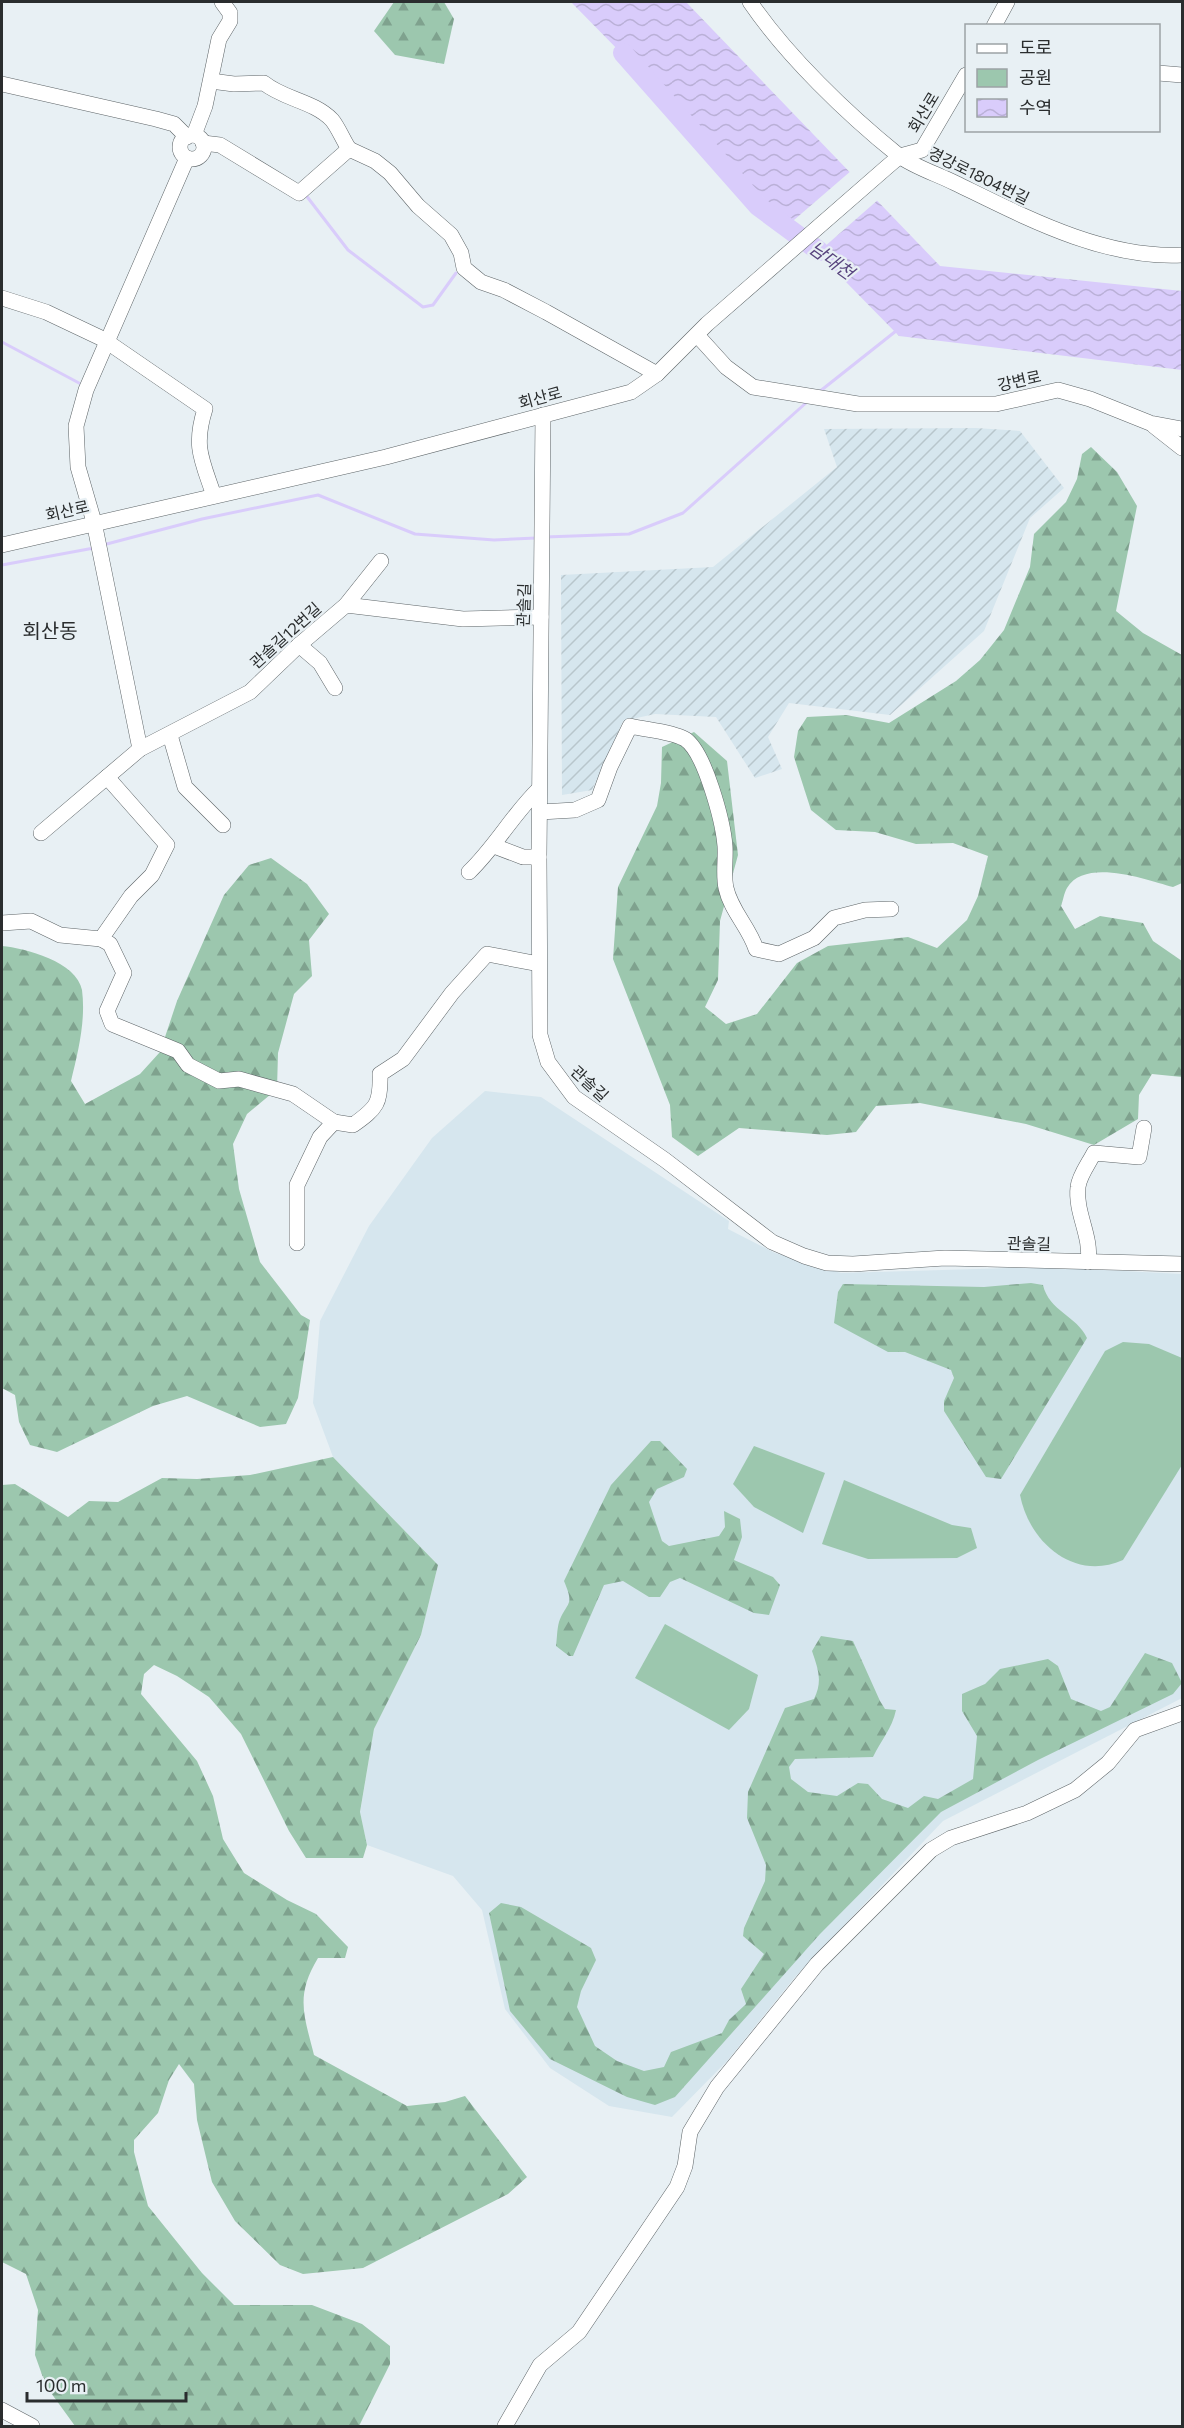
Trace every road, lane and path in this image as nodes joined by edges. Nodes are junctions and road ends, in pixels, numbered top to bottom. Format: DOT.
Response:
graph roads {
  1 [pos="222,2"];
  2 [pos="750,2"];
  3 [pos="1007,2"];
  4 [pos="995,24"];
  5 [pos="1160,73"];
  6 [pos="1182,75"];
  7 [pos="965,77"];
  8 [pos="211,81"];
  9 [pos="2,84"];
  10 [pos="195,138"];
  11 [pos="349,149"];
  12 [pos="900,156"];
  13 [pos="1182,255"];
  14 [pos="2,298"];
  15 [pos="702,330"];
  16 [pos="108,342"];
  17 [pos="657,374"];
  18 [pos="543,415"];
  19 [pos="1150,423"];
  20 [pos="1182,429"];
  21 [pos="1182,448"];
  22 [pos="214,496"];
  23 [pos="94,522"];
  24 [pos="2,544"];
  25 [pos="381,561"];
  26 [pos="346,605"];
  27 [pos="541,617"];
  28 [pos="299,645"];
  29 [pos="335,688"];
  30 [pos="170,735"];
  31 [pos="140,749"];
  32 [pos="107,777"];
  33 [pos="539,789"];
  34 [pos="540,812"];
  35 [pos="223,825"];
  36 [pos="41,832"];
  37 [pos="494,846"];
  38 [pos="538,857"];
  39 [pos="470,872"];
  40 [pos="891,909"];
  41 [pos="2,923"];
  42 [pos="101,939"];
  43 [pos="539,964"];
  44 [pos="334,1122"];
  45 [pos="1144,1128"];
  46 [pos="297,1242"];
  47 [pos="1089,1262"];
  48 [pos="1182,1264"];
  49 [pos="1182,1713"];
  50 [pos="2,2410"];
  51 [pos="32,2427"];
  52 [pos="505,2427"];
  1 -- 8 [label="street"];
  2 -- 12 [label="street, 경강로1804번길"];
  3 -- 4 [label="street"];
  5 -- 6 [label="street"];
  7 -- 12 [label="street, 회산로"];
  8 -- 10 [label="street"];
  8 -- 11 [label="street"];
  9 -- 10 [label="street"];
  10 -- 11 [label="street"];
  10 -- 16 [label="street"];
  11 -- 17 [label="street"];
  12 -- 13 [label="street, 경강로1804번길"];
  12 -- 15 [label="street, 회산로"];
  14 -- 16 [label="street"];
  15 -- 17 [label="street, 회산로"];
  15 -- 19 [label="street, 강변로"];
  16 -- 22 [label="street"];
  16 -- 23 [label="street"];
  17 -- 18 [label="street, 회산로"];
  18 -- 22 [label="street, 회산로"];
  18 -- 27 [label="street, 관솔길"];
  19 -- 20 [label="street, 강변로"];
  19 -- 21 [label="street"];
  22 -- 23 [label="street, 회산로"];
  23 -- 24 [label="street, 회산로"];
  23 -- 31 [label="street"];
  25 -- 26 [label="street"];
  26 -- 27 [label="street, 관솔길12번길"];
  26 -- 28 [label="street, 관솔길12번길"];
  27 -- 33 [label="street, 관솔길"];
  28 -- 29 [label="street"];
  28 -- 30 [label="street, 관솔길12번길"];
  30 -- 31 [label="street, 관솔길12번길"];
  30 -- 35 [label="street"];
  31 -- 32 [label="street, 관솔길12번길"];
  32 -- 36 [label="street, 관솔길12번길"];
  32 -- 42 [label="street"];
  33 -- 34 [label="street, 관솔길"];
  33 -- 37 [label="street"];
  34 -- 38 [label="street, 관솔길"];
  34 -- 40 [label="street"];
  37 -- 38 [label="street"];
  37 -- 39 [label="street"];
  38 -- 43 [label="street, 관솔길"];
  41 -- 42 [label="street"];
  42 -- 44 [label="street"];
  43 -- 44 [label="street"];
  43 -- 47 [label="street, 관솔길"];
  44 -- 46 [label="street"];
  45 -- 47 [label="street"];
  47 -- 48 [label="street, 관솔길"];
  49 -- 52 [label="street"];
  50 -- 51 [label="street"];
}
